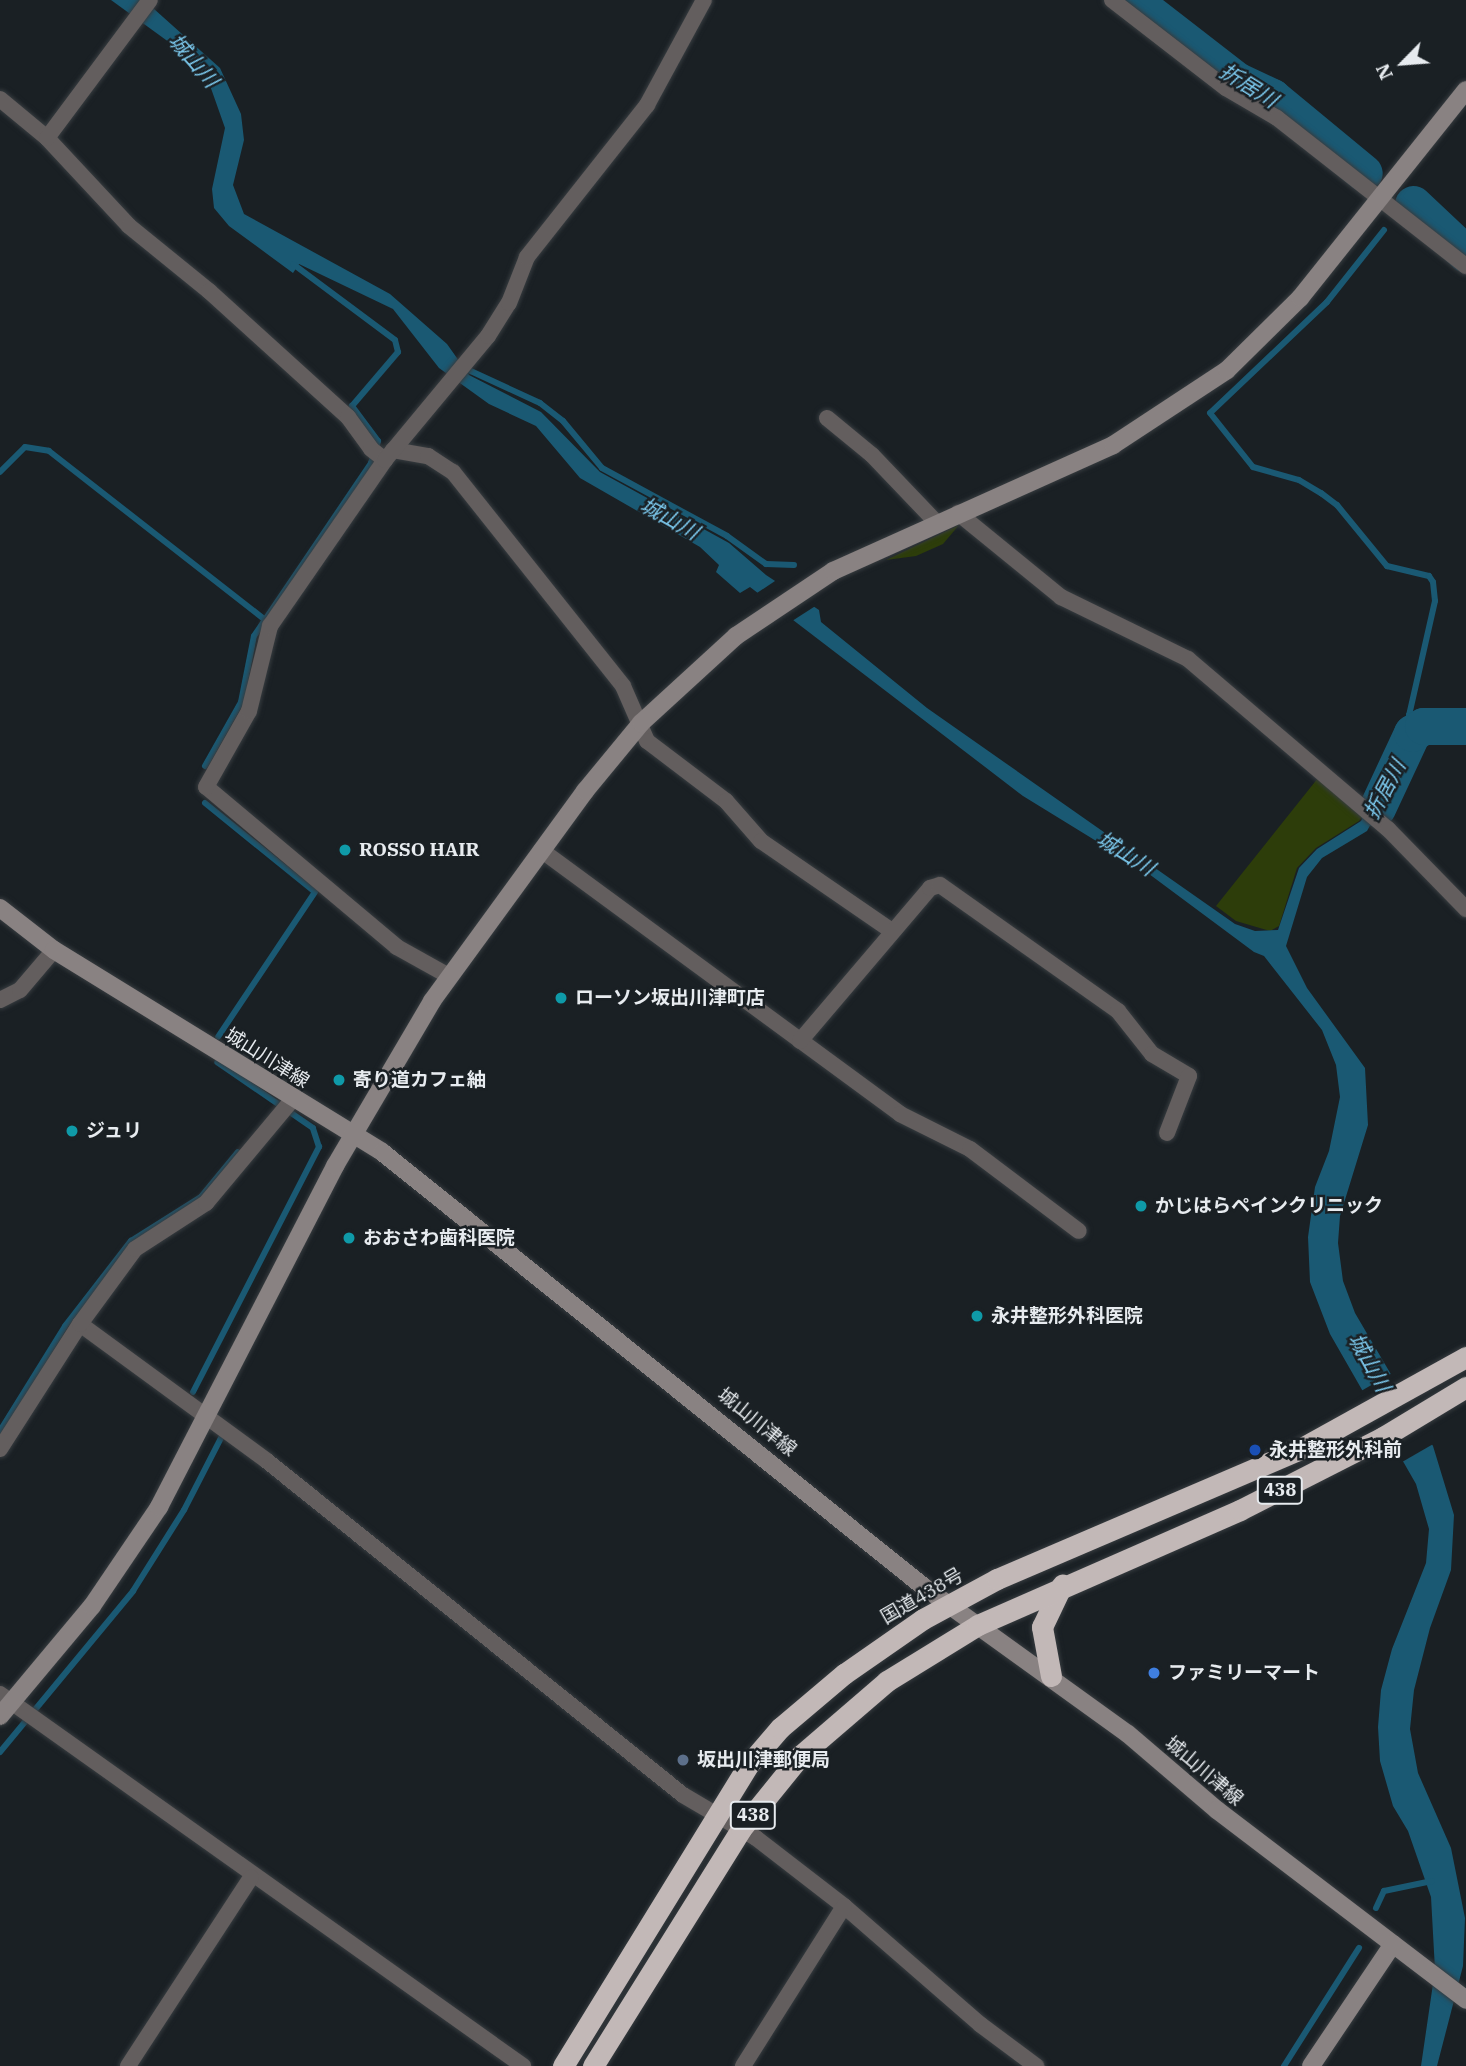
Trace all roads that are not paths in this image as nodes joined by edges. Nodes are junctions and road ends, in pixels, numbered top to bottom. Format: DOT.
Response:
graph roads {
  1 [pos="150,0"];
  2 [pos="704,0"];
  3 [pos="1112,0"];
  4 [pos="1466,90"];
  5 [pos="0,99"];
  6 [pos="47,138"];
  7 [pos="1380,199"];
  8 [pos="1466,266"];
  9 [pos="827,418"];
  10 [pos="382,453"];
  11 [pos="958,513"];
  12 [pos="937,523"];
  13 [pos="641,723"];
  14 [pos="541,850"];
  15 [pos="0,908"];
  16 [pos="1466,909"];
  17 [pos="892,931"];
  18 [pos="54,950"];
  19 [pos="449,976"];
  20 [pos="0,1000"];
  21 [pos="800,1041"];
  22 [pos="289,1106"];
  23 [pos="1167,1133"];
  24 [pos="353,1136"];
  25 [pos="1079,1231"];
  26 [pos="80,1324"];
  27 [pos="1466,1357"];
  28 [pos="1466,1387"];
  29 [pos="207,1416"];
  30 [pos="0,1450"];
  31 [pos="1062,1585"];
  32 [pos="949,1605"];
  33 [pos="978,1625"];
  34 [pos="1051,1676"];
  35 [pos="4,1704"];
  36 [pos="716,1814"];
  37 [pos="741,1829"];
  38 [pos="251,1877"];
  39 [pos="844,1906"];
  40 [pos="1393,1944"];
  41 [pos="1465,1999"];
  42 [pos="1028,2064"];
  43 [pos="128,2066"];
  44 [pos="523,2066"];
  45 [pos="563,2066"];
  46 [pos="593,2066"];
  47 [pos="743,2066"];
  48 [pos="1311,2066"];
  1 -- 6 [label="street"];
  2 -- 10 [label="street"];
  3 -- 7 [label="street"];
  4 -- 7 [label="street"];
  5 -- 6 [label="street"];
  6 -- 10 [label="street"];
  7 -- 8 [label="street"];
  7 -- 11 [label="street"];
  9 -- 12 [label="street"];
  10 -- 13 [label="street"];
  10 -- 19 [label="street"];
  11 -- 12 [label="street"];
  11 -- 16 [label="street"];
  12 -- 13 [label="street"];
  13 -- 14 [label="street"];
  13 -- 17 [label="street"];
  14 -- 19 [label="street"];
  14 -- 21 [label="street"];
  15 -- 18 [label="street, 城山川津線"];
  17 -- 21 [label="street"];
  17 -- 23 [label="street"];
  18 -- 20 [label="street"];
  18 -- 22 [label="street, 城山川津線"];
  19 -- 24 [label="street"];
  21 -- 25 [label="street"];
  22 -- 24 [label="street, 城山川津線"];
  22 -- 26 [label="street"];
  24 -- 29 [label="street"];
  24 -- 32 [label="street, 城山川津線"];
  26 -- 29 [label="street"];
  26 -- 30 [label="street"];
  27 -- 32 [label="highway, 国道438号 / 438"];
  28 -- 31 [label="highway, 438"];
  29 -- 35 [label="street"];
  29 -- 36 [label="street"];
  31 -- 33 [label="highway, 438"];
  31 -- 34 [label="highway"];
  32 -- 33 [label="street, 城山川津線"];
  32 -- 36 [label="highway, 国道438号 / 438"];
  33 -- 34 [label="street, 城山川津線"];
  33 -- 37 [label="highway, 438"];
  34 -- 40 [label="street, 城山川津線"];
  35 -- 38 [label="street"];
  36 -- 37 [label="street"];
  36 -- 45 [label="highway, 国道438号 / 438"];
  37 -- 39 [label="street"];
  37 -- 46 [label="highway, 438"];
  38 -- 43 [label="street"];
  38 -- 44 [label="street"];
  39 -- 42 [label="street"];
  39 -- 47 [label="street"];
  40 -- 41 [label="street, 城山川津線"];
  40 -- 48 [label="street"];
}
